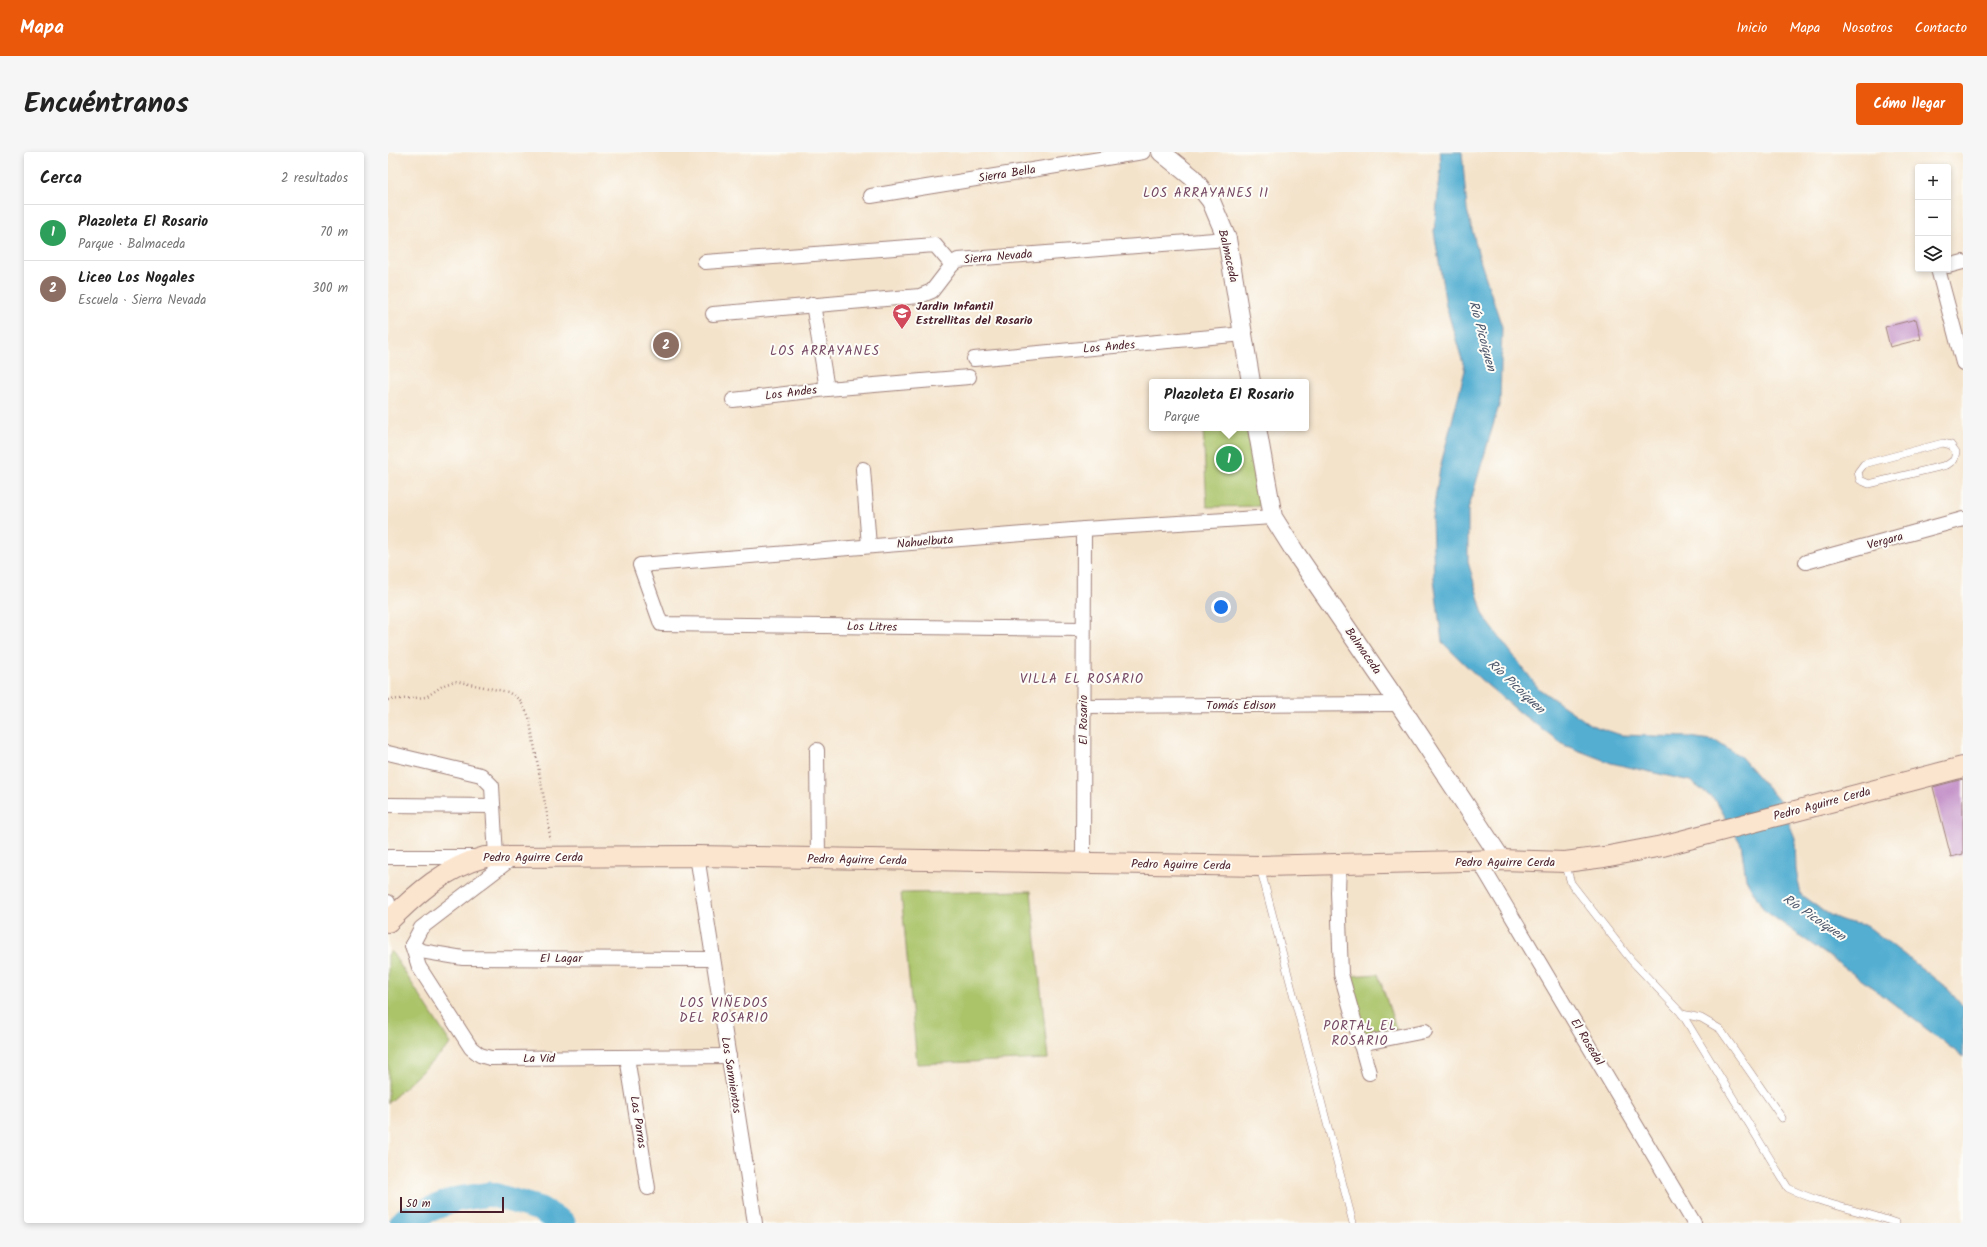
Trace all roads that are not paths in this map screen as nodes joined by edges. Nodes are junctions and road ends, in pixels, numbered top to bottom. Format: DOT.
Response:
graph roads {
  1 [pos="1143,152"];
  2 [pos="1161,152"];
  3 [pos="871,196"];
  4 [pos="1227,239"];
  5 [pos="705,262"];
  6 [pos="1963,262"];
  7 [pos="952,265"];
  8 [pos="1951,265"];
  9 [pos="1938,272"];
  10 [pos="813,304"];
  11 [pos="713,314"];
  12 [pos="1244,334"];
  13 [pos="974,359"];
  14 [pos="1963,363"];
  15 [pos="969,377"];
  16 [pos="1251,379"];
  17 [pos="827,389"];
  18 [pos="733,400"];
  19 [pos="1258,431"];
  20 [pos="1959,451"];
  21 [pos="863,469"];
  22 [pos="1273,517"];
  23 [pos="1963,519"];
  24 [pos="1084,528"];
  25 [pos="869,546"];
  26 [pos="1806,562"];
  27 [pos="661,624"];
  28 [pos="1084,629"];
  29 [pos="1399,704"];
  30 [pos="1084,706"];
  31 [pos="817,750"];
  32 [pos="388,753"];
  33 [pos="1963,767"];
  34 [pos="388,805"];
  35 [pos="493,806"];
  36 [pos="516,856"];
  37 [pos="697,856"];
  38 [pos="388,857"];
  39 [pos="491,857"];
  40 [pos="818,859"];
  41 [pos="1502,860"];
  42 [pos="1479,861"];
  43 [pos="1565,862"];
  44 [pos="1083,864"];
  45 [pos="1339,864"];
  46 [pos="1260,866"];
  47 [pos="388,902"];
  48 [pos="388,906"];
  49 [pos="388,922"];
  50 [pos="412,945"];
  51 [pos="713,959"];
  52 [pos="1682,1014"];
  53 [pos="1425,1031"];
  54 [pos="1360,1044"];
  55 [pos="729,1056"];
  56 [pos="627,1057"];
  57 [pos="1369,1073"];
  58 [pos="1782,1118"];
  59 [pos="648,1188"];
  60 [pos="755,1223"];
  61 [pos="1353,1223"];
  62 [pos="1694,1223"];
  63 [pos="1896,1223"];
  1 -- 3 [label="street, Sierra Bella"];
  2 -- 4 [label="street, Balmaceda"];
  4 -- 7 [label="street, Sierra Nevada"];
  4 -- 12 [label="street, Balmaceda"];
  5 -- 7 [label="street"];
  6 -- 8 [label="street"];
  7 -- 10 [label="street, Sierra Nevada"];
  9 -- 14 [label="street"];
  10 -- 11 [label="street, Sierra Nevada"];
  10 -- 17 [label="street"];
  12 -- 13 [label="street, Los Andes"];
  12 -- 16 [label="street, Balmaceda"];
  15 -- 17 [label="street, Los Andes"];
  17 -- 18 [label="street, Los Andes"];
  19 -- 22 [label="street, Balmaceda"];
  20 -- 20 [label="lane"];
  21 -- 25 [label="street"];
  22 -- 24 [label="street, Nahuelbuta"];
  22 -- 29 [label="street, Balmaceda"];
  23 -- 26 [label="street, Vergara"];
  24 -- 25 [label="street, Nahuelbuta"];
  24 -- 28 [label="street, El Rosario"];
  25 -- 27 [label="street, Nahuelbuta"];
  27 -- 28 [label="street, Los Litres"];
  28 -- 30 [label="street, El Rosario"];
  29 -- 30 [label="street, Tomás Edison"];
  29 -- 41 [label="street, Balmaceda"];
  30 -- 44 [label="street, El Rosario"];
  31 -- 40 [label="street"];
  32 -- 35 [label="street"];
  33 -- 43 [label="main road, Pedro Aguirre Cerda"];
  34 -- 35 [label="street"];
  35 -- 39 [label="street"];
  36 -- 37 [label="main road, Pedro Aguirre Cerda"];
  36 -- 39 [label="main road, Pedro Aguirre Cerda"];
  36 -- 50 [label="street"];
  37 -- 40 [label="main road, Pedro Aguirre Cerda"];
  37 -- 51 [label="street, Los Sarmientos"];
  38 -- 39 [label="street, Pedro Aguirre Cerda"];
  39 -- 49 [label="main road"];
  40 -- 44 [label="main road, Pedro Aguirre Cerda"];
  41 -- 42 [label="main road, Pedro Aguirre Cerda"];
  41 -- 43 [label="main road, Pedro Aguirre Cerda"];
  42 -- 45 [label="main road, Pedro Aguirre Cerda"];
  42 -- 62 [label="street, El Rosedal"];
  43 -- 52 [label="lane"];
  44 -- 46 [label="main road, Pedro Aguirre Cerda"];
  45 -- 46 [label="main road, Pedro Aguirre Cerda"];
  45 -- 54 [label="street"];
  46 -- 61 [label="lane"];
  47 -- 48 [label="street"];
  50 -- 51 [label="street, El Lagar"];
  50 -- 56 [label="street, La Vid"];
  51 -- 55 [label="street, Los Sarmientos"];
  52 -- 58 [label="lane"];
  52 -- 63 [label="lane"];
  53 -- 54 [label="street"];
  54 -- 57 [label="street"];
  55 -- 56 [label="street, La Vid"];
  55 -- 60 [label="street, Los Sarmientos"];
  56 -- 59 [label="street, Las Parras"];
}
